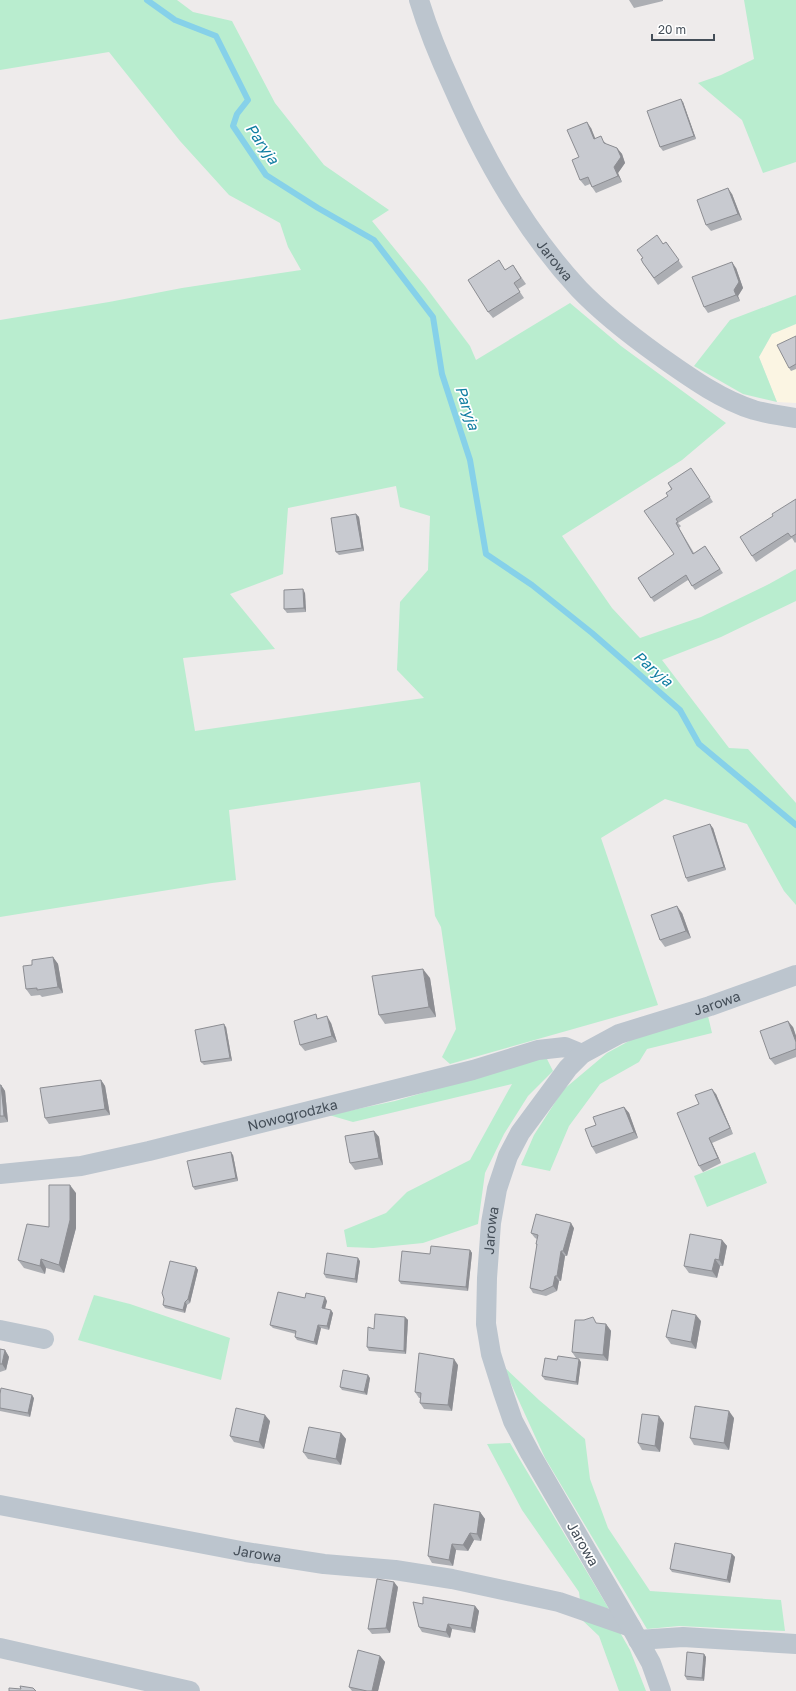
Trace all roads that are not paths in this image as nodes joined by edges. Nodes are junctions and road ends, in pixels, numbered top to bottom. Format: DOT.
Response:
graph roads {
  1 [pos="419,0"];
  2 [pos="796,418"];
  3 [pos="796,975"];
  4 [pos="582,1054"];
  5 [pos="0,1174"];
  6 [pos="0,1330"];
  7 [pos="44,1339"];
  8 [pos="0,1505"];
  9 [pos="635,1634"];
  10 [pos="796,1644"];
  11 [pos="0,1648"];
  12 [pos="190,1691"];
  13 [pos="661,1691"];
  1 -- 2 [label="street, Jarowa"];
  3 -- 4 [label="street, Jarowa"];
  4 -- 5 [label="street, Nowogrodzka"];
  4 -- 9 [label="street, Jarowa"];
  6 -- 7 [label="street"];
  8 -- 9 [label="street, Jarowa"];
  9 -- 10 [label="street"];
  9 -- 13 [label="street, Jarowa"];
  11 -- 12 [label="street"];
}
